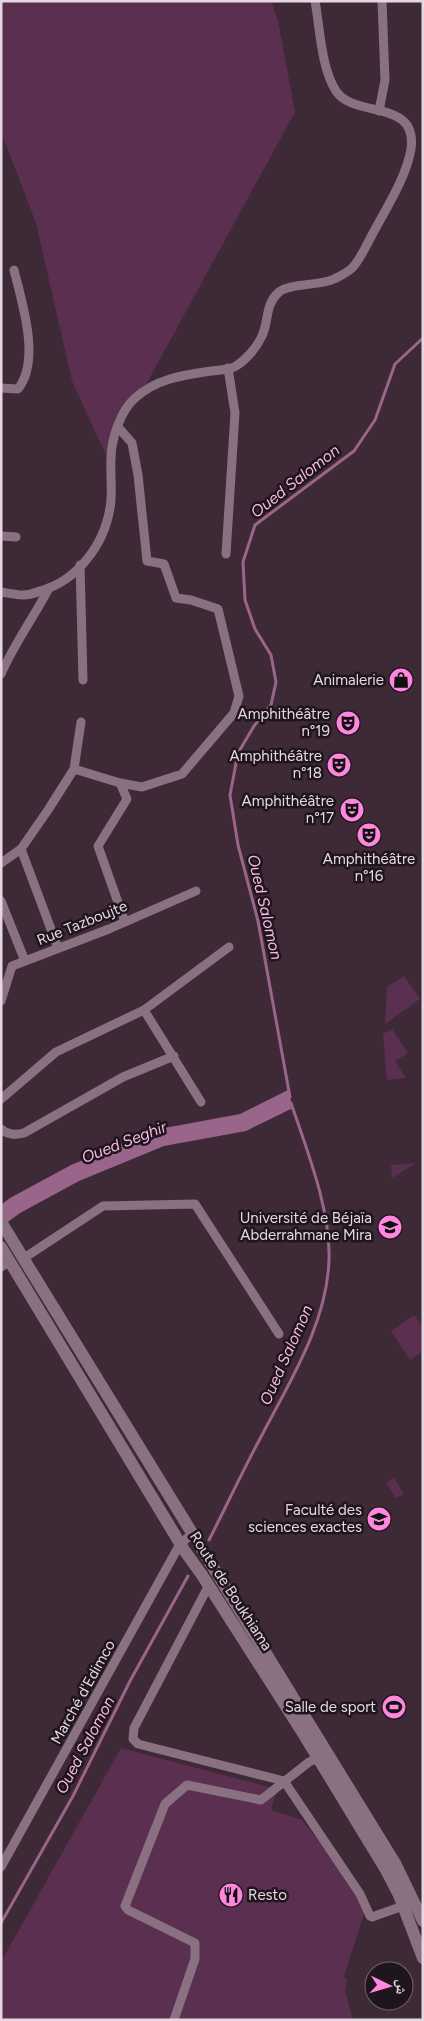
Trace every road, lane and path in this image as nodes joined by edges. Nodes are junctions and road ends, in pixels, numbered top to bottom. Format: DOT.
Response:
graph roads {
  1 [pos="316,1"];
  2 [pos="382,1"];
  3 [pos="379,110"];
  4 [pos="14,270"];
  5 [pos="228,368"];
  6 [pos="1,388"];
  7 [pos="118,427"];
  8 [pos="1,536"];
  9 [pos="16,537"];
  10 [pos="226,554"];
  11 [pos="80,566"];
  12 [pos="49,588"];
  13 [pos="1,592"];
  14 [pos="1,674"];
  15 [pos="83,680"];
  16 [pos="80,722"];
  17 [pos="74,769"];
  18 [pos="120,783"];
  19 [pos="142,786"];
  20 [pos="127,799"];
  21 [pos="21,849"];
  22 [pos="1,863"];
  23 [pos="196,891"];
  24 [pos="1,901"];
  25 [pos="125,922"];
  26 [pos="228,947"];
  27 [pos="58,948"];
  28 [pos="25,961"];
  29 [pos="1,1001"];
  30 [pos="144,1010"];
  31 [pos="174,1056"];
  32 [pos="1,1099"];
  33 [pos="201,1102"];
  34 [pos="1,1129"];
  35 [pos="1,1222"];
  36 [pos="20,1253"];
  37 [pos="5,1258"];
  38 [pos="279,1334"];
  39 [pos="194,1538"];
  40 [pos="182,1547"];
  41 [pos="205,1580"];
  42 [pos="318,1758"];
  43 [pos="284,1781"];
  44 [pos="1,1867"];
  45 [pos="403,1906"];
  46 [pos="423,1921"];
  47 [pos="423,1958"];
  48 [pos="174,2020"];
  1 -- 3 [label="street"];
  2 -- 3 [label="street"];
  3 -- 5 [label="street"];
  4 -- 6 [label="street"];
  5 -- 7 [label="street"];
  5 -- 10 [label="street"];
  7 -- 11 [label="street"];
  7 -- 19 [label="street"];
  8 -- 9 [label="street"];
  11 -- 12 [label="street"];
  11 -- 15 [label="street"];
  12 -- 13 [label="street"];
  12 -- 14 [label="street"];
  16 -- 17 [label="street"];
  17 -- 18 [label="street"];
  17 -- 21 [label="street"];
  18 -- 19 [label="street"];
  18 -- 20 [label="street"];
  19 -- 20 [label="street"];
  20 -- 25 [label="street"];
  21 -- 22 [label="street"];
  21 -- 27 [label="street"];
  23 -- 25 [label="street, Rue Tazboujte"];
  24 -- 28 [label="street"];
  25 -- 27 [label="street, Rue Tazboujte"];
  26 -- 30 [label="street"];
  27 -- 28 [label="street, Rue Tazboujte"];
  28 -- 29 [label="street, Rue Tazboujte"];
  30 -- 31 [label="street"];
  30 -- 32 [label="street"];
  31 -- 33 [label="street"];
  31 -- 34 [label="street"];
  35 -- 36 [label="street, Route de Boukhiama"];
  36 -- 38 [label="street"];
  36 -- 39 [label="street, Route de Boukhiama"];
  37 -- 40 [label="street, Route de Boukhiama"];
  39 -- 40 [label="street, Marché d'Edimco"];
  39 -- 46 [label="street, Route de Boukhiama"];
  40 -- 41 [label="street, Route de Boukhiama"];
  40 -- 44 [label="street, Marché d'Edimco"];
  41 -- 42 [label="street, Route de Boukhiama"];
  41 -- 43 [label="street"];
  42 -- 43 [label="street"];
  42 -- 45 [label="street, Route de Boukhiama"];
  43 -- 45 [label="street"];
  43 -- 48 [label="street"];
  45 -- 47 [label="street, Route de Boukhiama"];
}
